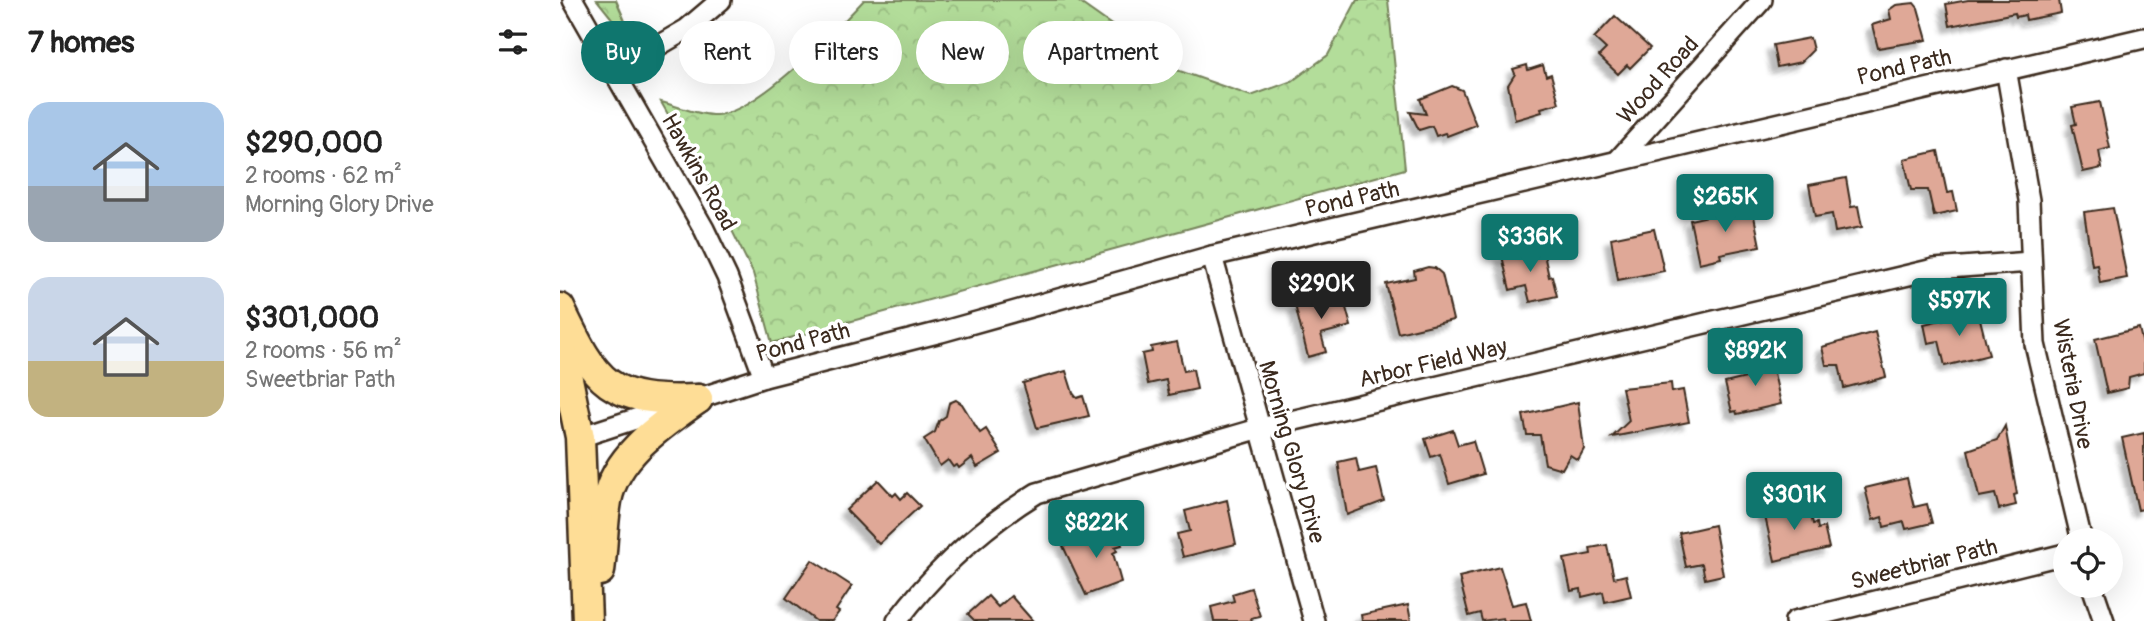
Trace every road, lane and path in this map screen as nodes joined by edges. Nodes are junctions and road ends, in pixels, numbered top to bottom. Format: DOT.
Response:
graph roads {
  1 [pos="573,0"];
  2 [pos="721,0"];
  3 [pos="1762,0"];
  4 [pos="585,21"];
  5 [pos="2144,38"];
  6 [pos="665,42"];
  7 [pos="2006,69"];
  8 [pos="622,84"];
  9 [pos="1618,160"];
  10 [pos="1212,256"];
  11 [pos="2031,262"];
  12 [pos="560,308"];
  13 [pos="560,340"];
  14 [pos="764,377"];
  15 [pos="698,399"];
  16 [pos="1261,428"];
  17 [pos="580,437"];
  18 [pos="2079,528"];
  19 [pos="2053,557"];
  20 [pos="2096,598"];
  21 [pos="589,621"];
  22 [pos="897,621"];
  23 [pos="1314,621"];
  24 [pos="1794,621"];
  25 [pos="2104,621"];
  1 -- 4 [label="street, Hawkins Road"];
  2 -- 6 [label="street"];
  3 -- 9 [label="street, Wood Road"];
  5 -- 7 [label="street, Pond Path"];
  7 -- 9 [label="street, Pond Path"];
  7 -- 11 [label="street, Wisteria Drive"];
  8 -- 14 [label="street, Hawkins Road"];
  9 -- 10 [label="street, Pond Path"];
  10 -- 14 [label="street, Pond Path"];
  10 -- 16 [label="street, Morning Glory Drive"];
  11 -- 16 [label="street, Arbor Field Way"];
  11 -- 18 [label="street, Wisteria Drive"];
  12 -- 15 [label="highway"];
  13 -- 17 [label="highway"];
  14 -- 15 [label="street, Pond Path"];
  15 -- 17 [label="street, Pond Path"];
  15 -- 21 [label="highway"];
  16 -- 22 [label="street, Arbor Field Way"];
  16 -- 23 [label="street, Morning Glory Drive"];
  17 -- 21 [label="highway"];
  19 -- 24 [label="street, Sweetbriar Path"];
  20 -- 25 [label="street"];
}
